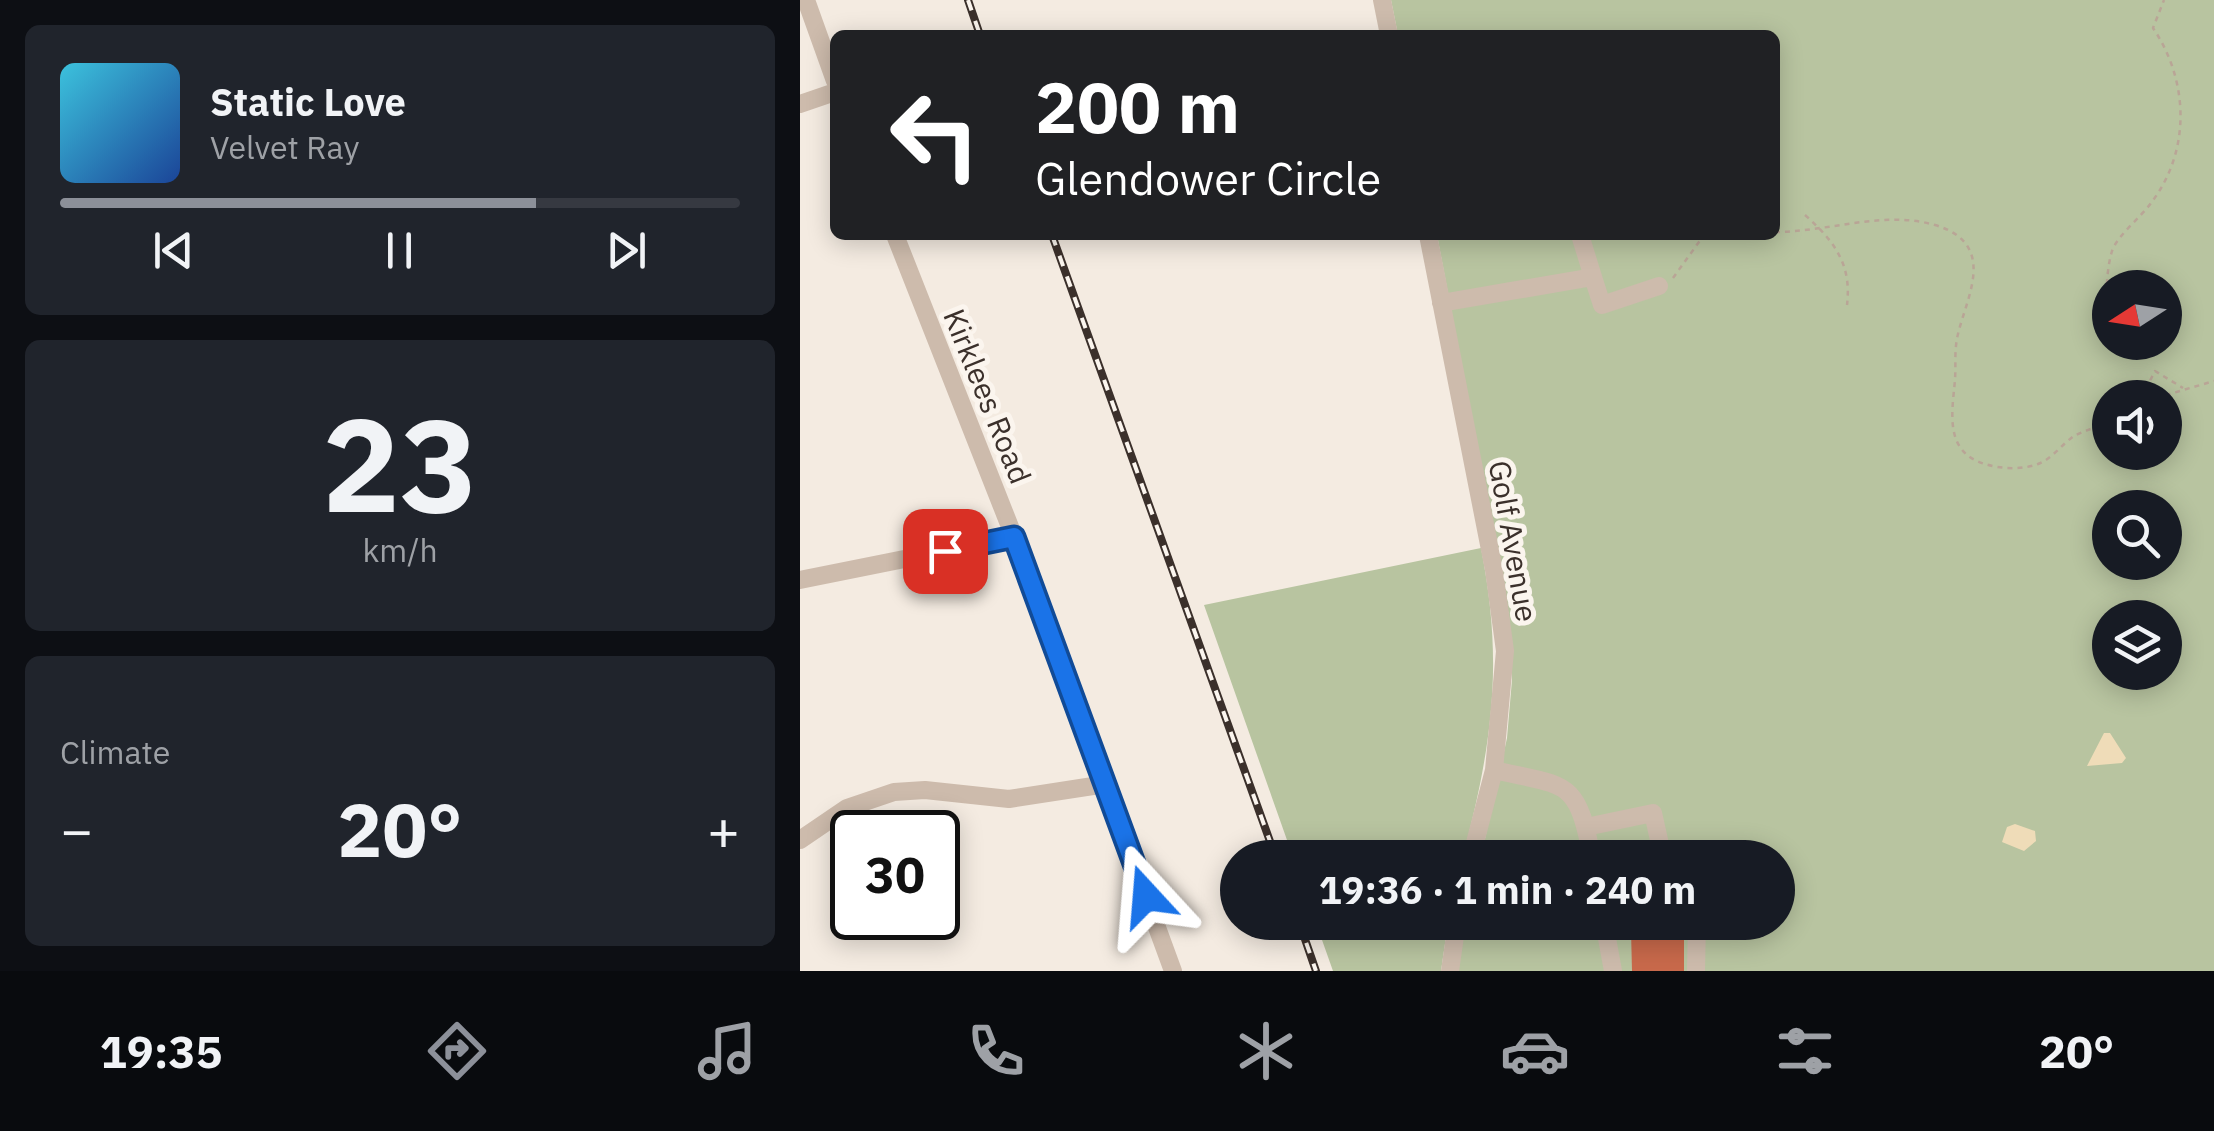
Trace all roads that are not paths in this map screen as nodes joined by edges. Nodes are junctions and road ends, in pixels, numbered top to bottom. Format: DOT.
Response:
graph roads {
  1 [pos="806,0"];
  2 [pos="1382,0"];
  3 [pos="1387,30"];
  4 [pos="830,68"];
  5 [pos="830,94"];
  6 [pos="800,104"];
  7 [pos="897,240"];
  8 [pos="1429,240"];
  9 [pos="1582,240"];
  10 [pos="1594,277"];
  11 [pos="1659,286"];
  12 [pos="1442,302"];
  13 [pos="1014,537"];
  14 [pos="800,580"];
  15 [pos="1494,770"];
  16 [pos="1106,784"];
  17 [pos="1586,827"];
  18 [pos="800,840"];
  19 [pos="1476,840"];
  20 [pos="1589,840"];
  21 [pos="1658,840"];
  22 [pos="1454,940"];
  23 [pos="1607,940"];
  24 [pos="1696,940"];
  25 [pos="1173,971"];
  26 [pos="1450,971"];
  27 [pos="1613,971"];
  28 [pos="1696,971"];
  1 -- 4 [label="street"];
  2 -- 3 [label="street"];
  5 -- 6 [label="street"];
  7 -- 13 [label="street, Kirklees Road"];
  8 -- 12 [label="street, Golf Avenue"];
  9 -- 10 [label="street"];
  10 -- 11 [label="street"];
  10 -- 12 [label="street"];
  12 -- 15 [label="street, Golf Avenue"];
  13 -- 14 [label="street"];
  13 -- 16 [label="street, Kirklees Road"];
  15 -- 17 [label="street"];
  15 -- 19 [label="street, Golf Avenue"];
  16 -- 18 [label="street"];
  16 -- 25 [label="street, Kirklees Road"];
  17 -- 20 [label="street"];
  17 -- 21 [label="street"];
  22 -- 26 [label="street"];
  23 -- 27 [label="street"];
  24 -- 28 [label="street"];
}
